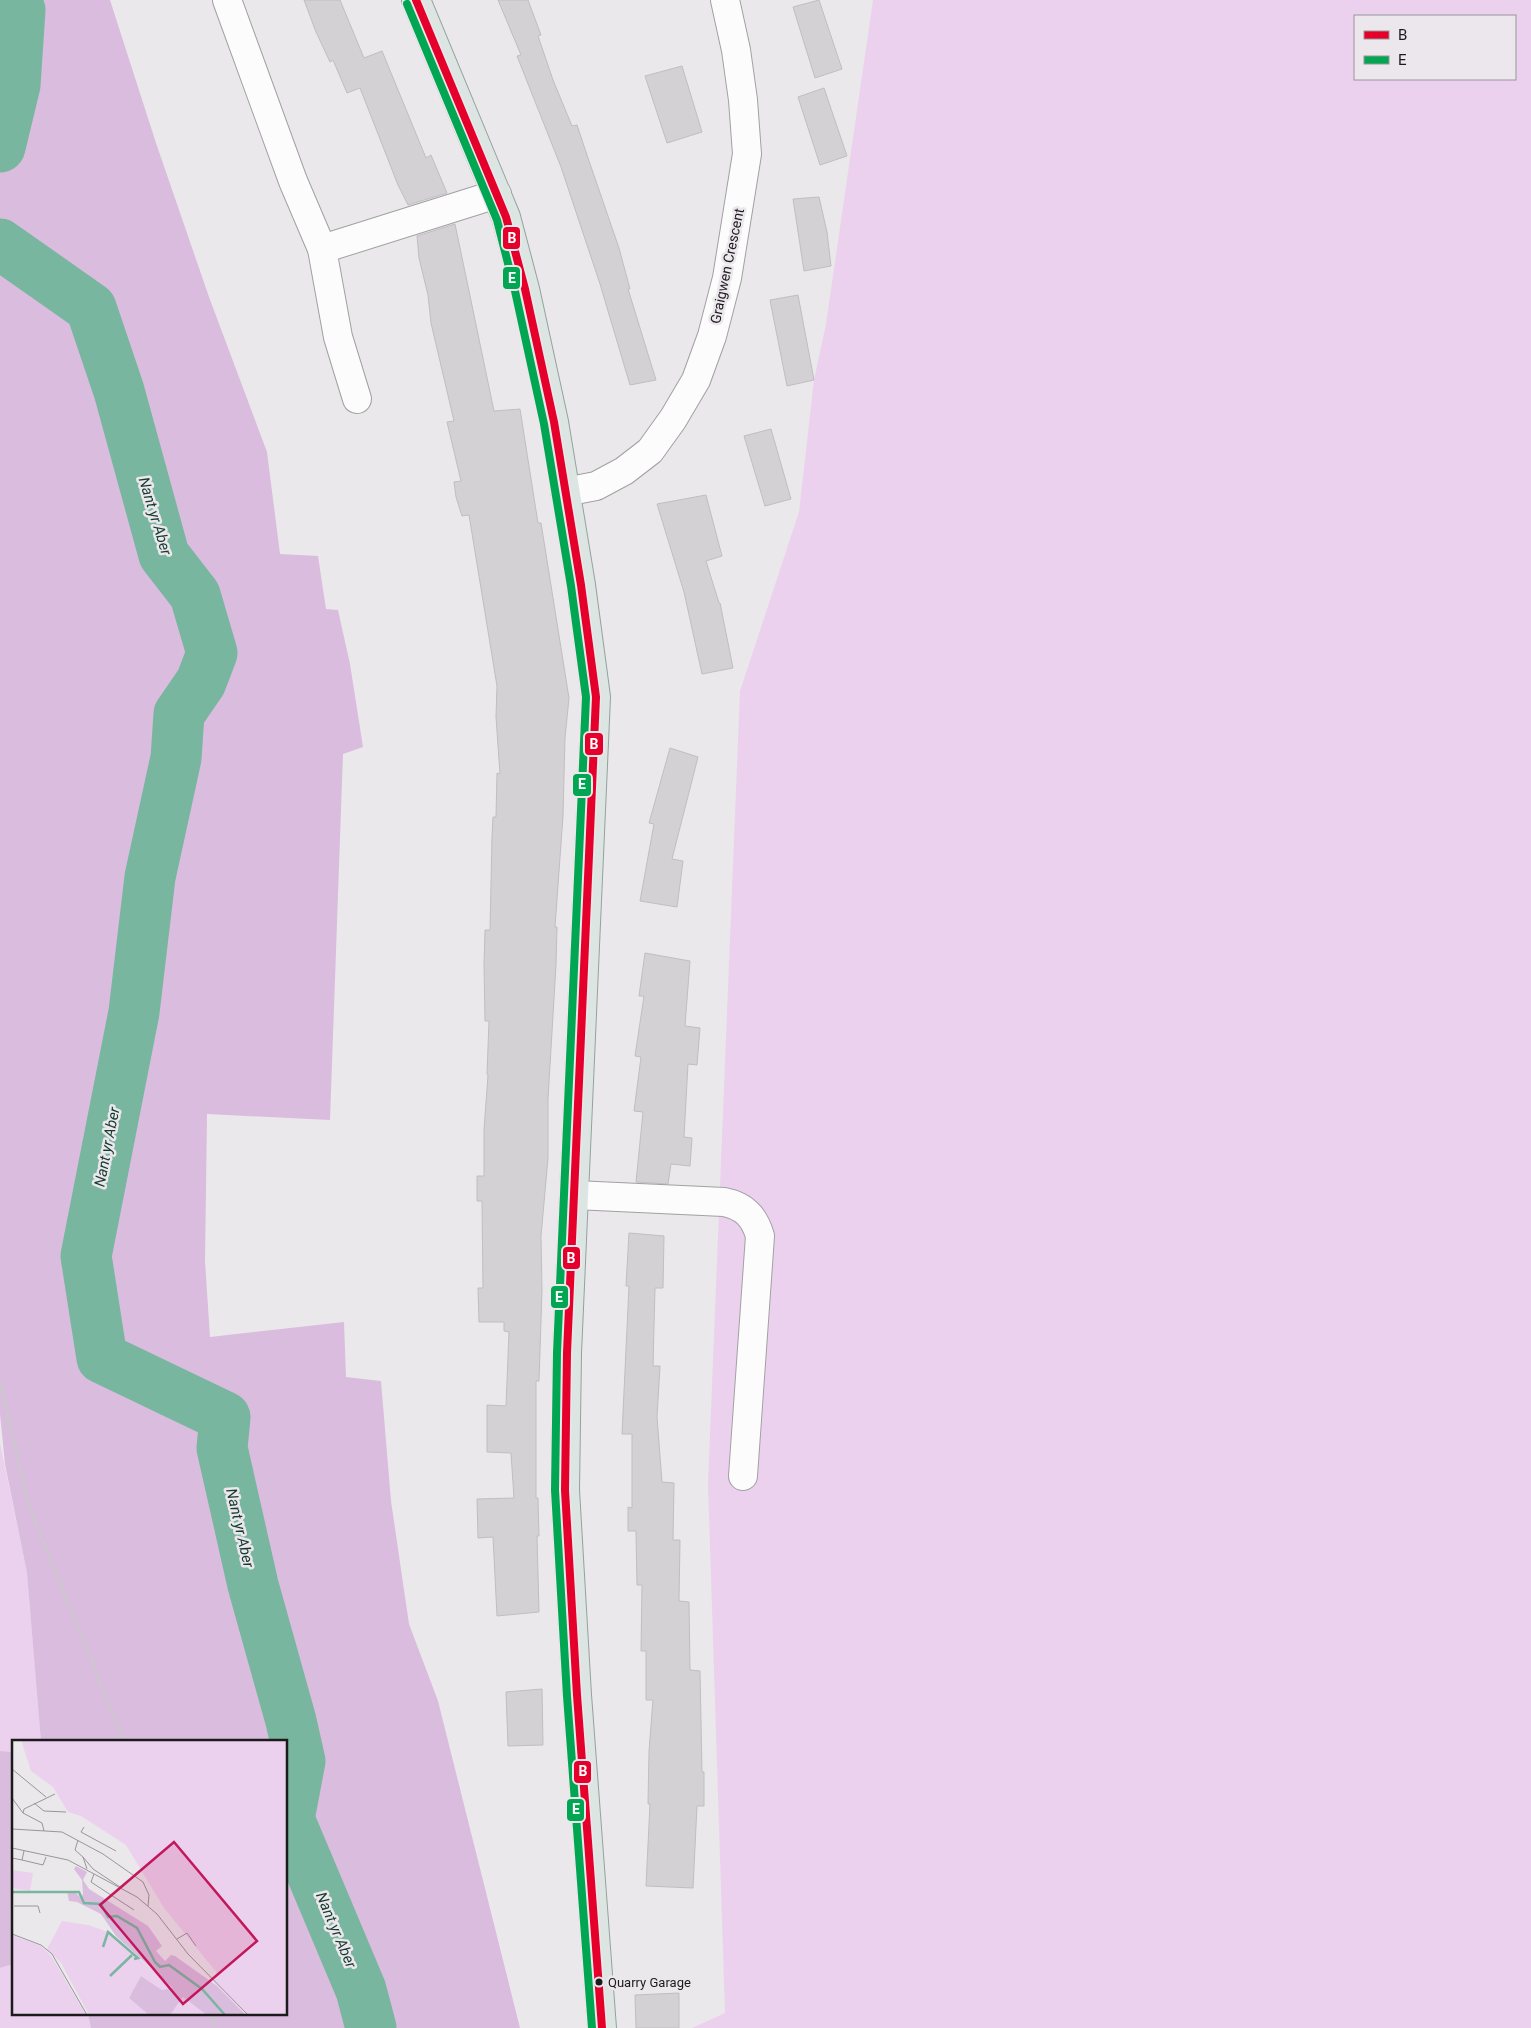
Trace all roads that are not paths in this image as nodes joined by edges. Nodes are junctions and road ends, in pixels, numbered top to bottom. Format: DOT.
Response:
graph roads {
  1 [pos="227,0"];
  2 [pos="725,0"];
  3 [pos="420,3"];
  4 [pos="497,194"];
  5 [pos="322,249"];
  6 [pos="357,399"];
  7 [pos="565,492"];
  8 [pos="575,1196"];
  9 [pos="743,1476"];
  10 [pos="602,2028"];
  1 -- 5 [label="street"];
  2 -- 7 [label="street, Graigwen Crescent"];
  3 -- 4 [label="main road"];
  4 -- 5 [label="street"];
  4 -- 7 [label="main road"];
  5 -- 6 [label="street"];
  7 -- 8 [label="main road"];
  8 -- 9 [label="street"];
  8 -- 10 [label="main road"];
}
